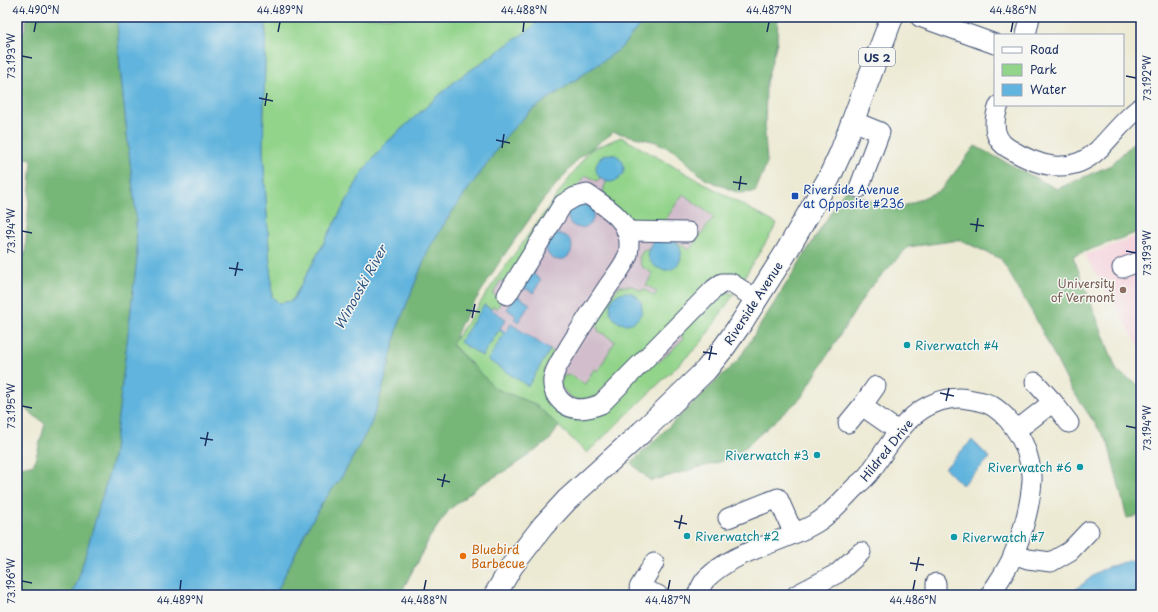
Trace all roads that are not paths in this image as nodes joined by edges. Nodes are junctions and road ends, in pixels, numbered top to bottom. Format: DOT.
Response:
graph roads {
  1 [pos="892,17"];
  2 [pos="920,17"];
  3 [pos="1030,17"];
  4 [pos="1026,34"];
  5 [pos="994,44"];
  6 [pos="999,106"];
  7 [pos="1141,107"];
  8 [pos="853,121"];
  9 [pos="858,188"];
  10 [pos="626,231"];
  11 [pos="688,232"];
  12 [pos="1141,261"];
  13 [pos="1122,268"];
  14 [pos="508,295"];
  15 [pos="756,299"];
  16 [pos="1034,382"];
  17 [pos="876,386"];
  18 [pos="1053,402"];
  19 [pos="862,406"];
  20 [pos="848,423"];
  21 [pos="1069,423"];
  22 [pos="1015,429"];
  23 [pos="898,431"];
  24 [pos="728,518"];
  25 [pos="1089,531"];
  26 [pos="796,532"];
  27 [pos="861,552"];
  28 [pos="1014,554"];
  29 [pos="654,563"];
  30 [pos="495,595"];
  31 [pos="658,595"];
  32 [pos="697,595"];
  33 [pos="796,595"];
  34 [pos="990,595"];
  1 -- 8 [label="main road, Riverside Avenue / US 2"];
  2 -- 5 [label="street"];
  3 -- 4 [label="street"];
  6 -- 7 [label="street"];
  8 -- 9 [label="street"];
  8 -- 15 [label="main road, Riverside Avenue / US 2"];
  10 -- 11 [label="street"];
  10 -- 14 [label="street"];
  10 -- 15 [label="street"];
  12 -- 13 [label="street"];
  15 -- 30 [label="main road, Riverside Avenue / US 2"];
  16 -- 18 [label="street"];
  17 -- 19 [label="street"];
  18 -- 21 [label="street"];
  18 -- 22 [label="street"];
  19 -- 20 [label="street"];
  19 -- 23 [label="street"];
  22 -- 23 [label="street, Hildred Drive"];
  22 -- 28 [label="street, Hildred Drive"];
  23 -- 26 [label="street, Hildred Drive"];
  24 -- 26 [label="street"];
  25 -- 28 [label="street"];
  26 -- 32 [label="street, Hildred Drive"];
  27 -- 33 [label="street"];
  28 -- 34 [label="street, Hildred Drive"];
  29 -- 31 [label="street"];
}
